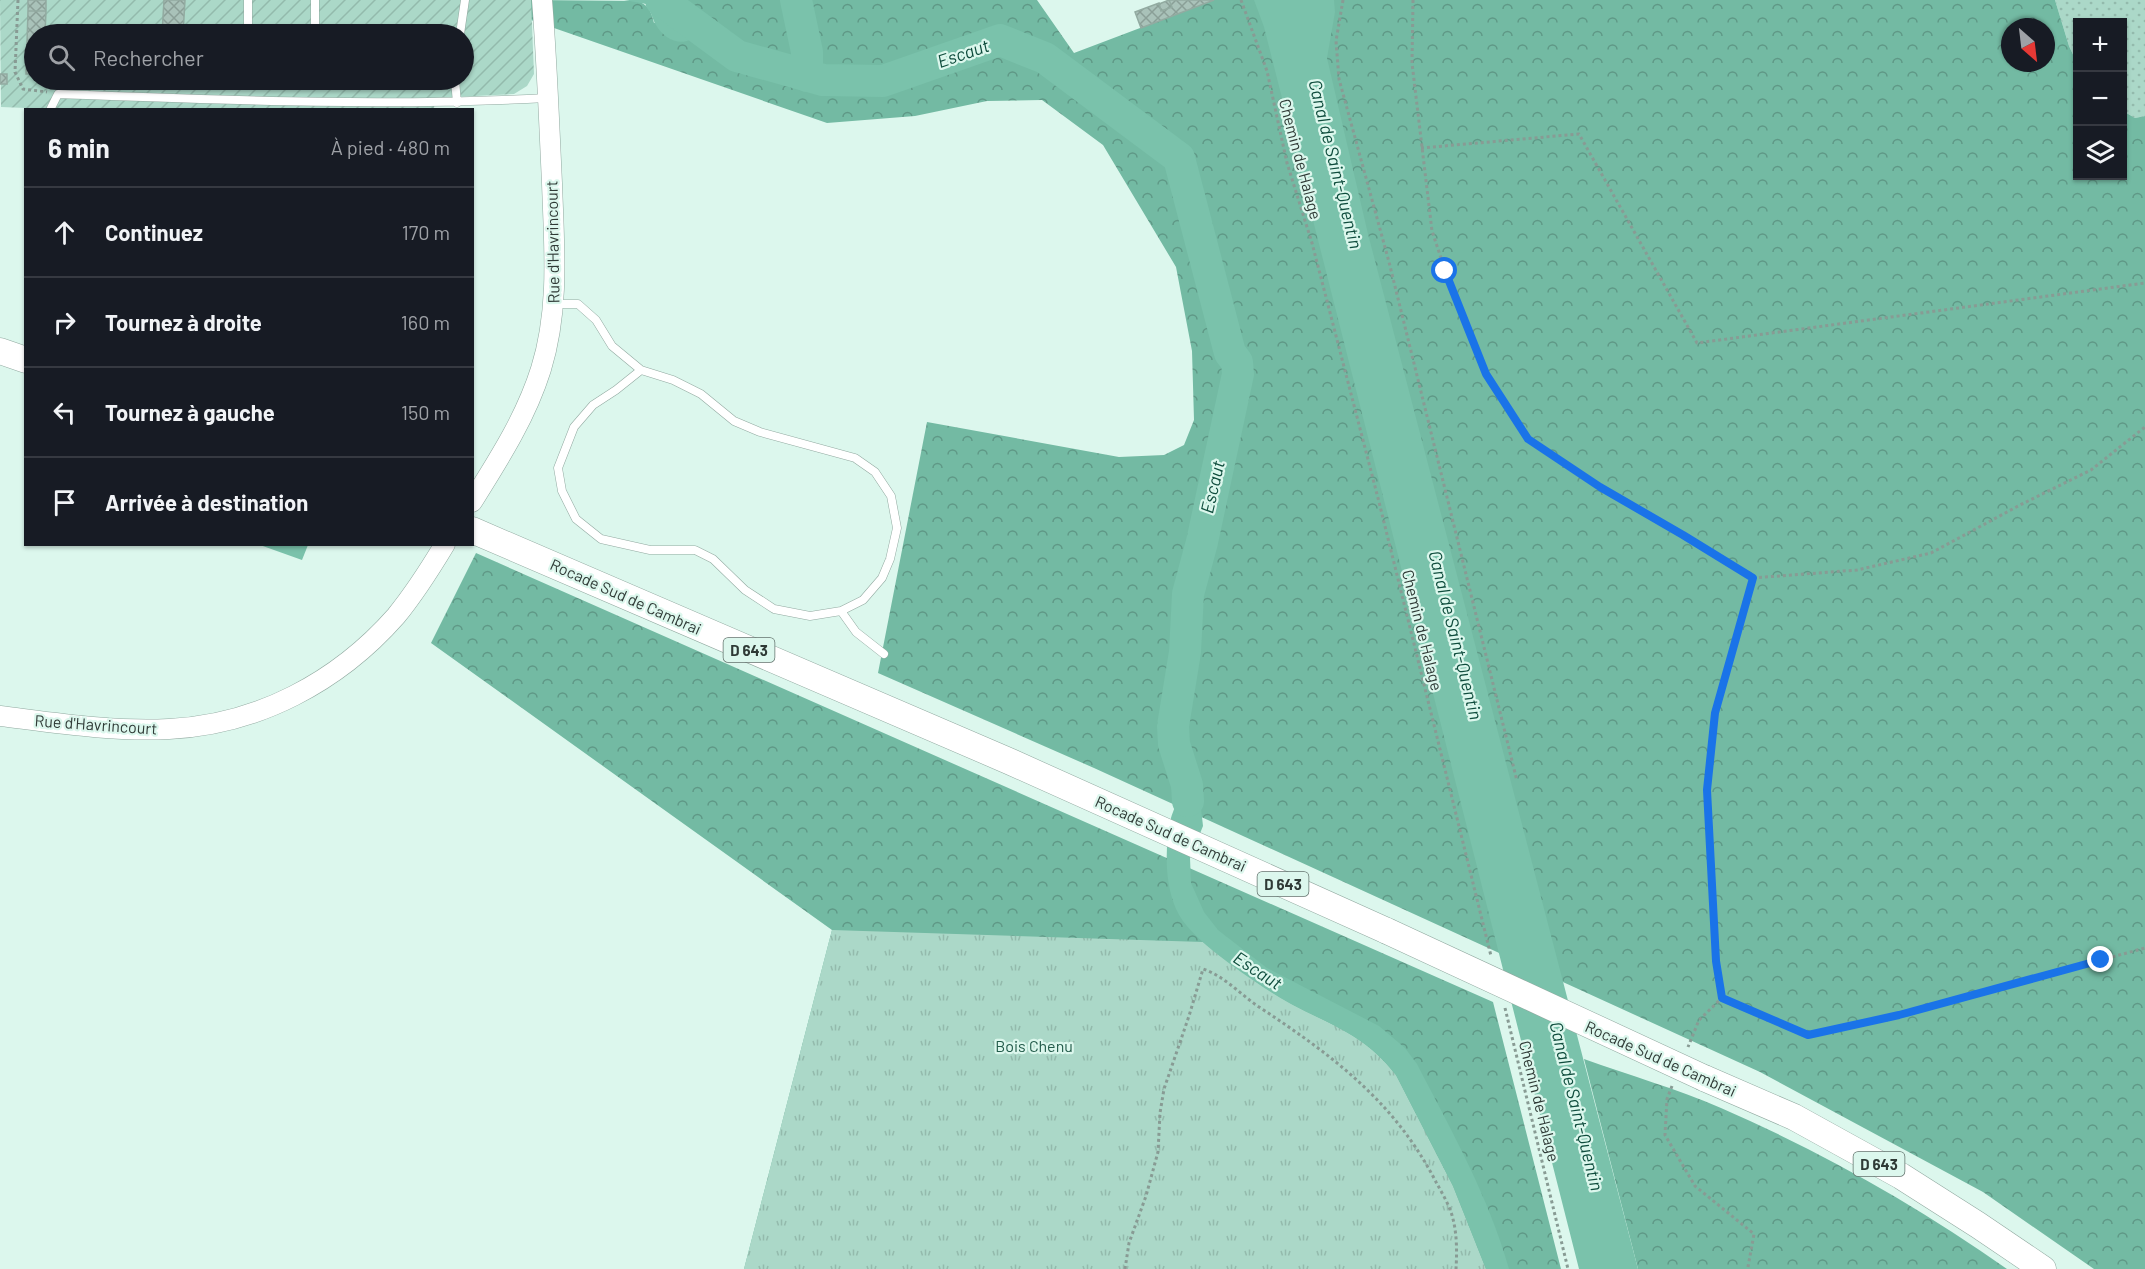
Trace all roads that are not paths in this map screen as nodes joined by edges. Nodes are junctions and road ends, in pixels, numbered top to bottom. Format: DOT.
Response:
graph roads {
  1 [pos="248,0"];
  2 [pos="315,0"];
  3 [pos="465,0"];
  4 [pos="542,0"];
  5 [pos="248,24"];
  6 [pos="315,24"];
  7 [pos="461,24"];
  8 [pos="456,90"];
  9 [pos="548,98"];
  10 [pos="457,103"];
  11 [pos="51,108"];
  12 [pos="554,304"];
  13 [pos="0,351"];
  14 [pos="24,359"];
  15 [pos="640,370"];
  16 [pos="474,499"];
  17 [pos="481,533"];
  18 [pos="444,546"];
  19 [pos="841,611"];
  20 [pos="884,654"];
  21 [pos="0,716"];
  22 [pos="2043,1269"];
  1 -- 5 [label="lane"];
  2 -- 6 [label="lane"];
  3 -- 7 [label="lane"];
  4 -- 9 [label="street, Rue d'Havrincourt"];
  8 -- 10 [label="lane"];
  9 -- 10 [label="lane"];
  9 -- 12 [label="street, Rue d'Havrincourt"];
  10 -- 11 [label="lane"];
  12 -- 15 [label="lane"];
  12 -- 16 [label="street, Rue d'Havrincourt"];
  13 -- 14 [label="highway"];
  15 -- 19 [label="lane"];
  15 -- 19 [label="lane"];
  17 -- 22 [label="highway, Rocade Sud de Cambrai / D 643, bridge"];
  18 -- 21 [label="street, Rue d'Havrincourt"];
  19 -- 20 [label="lane"];
}
